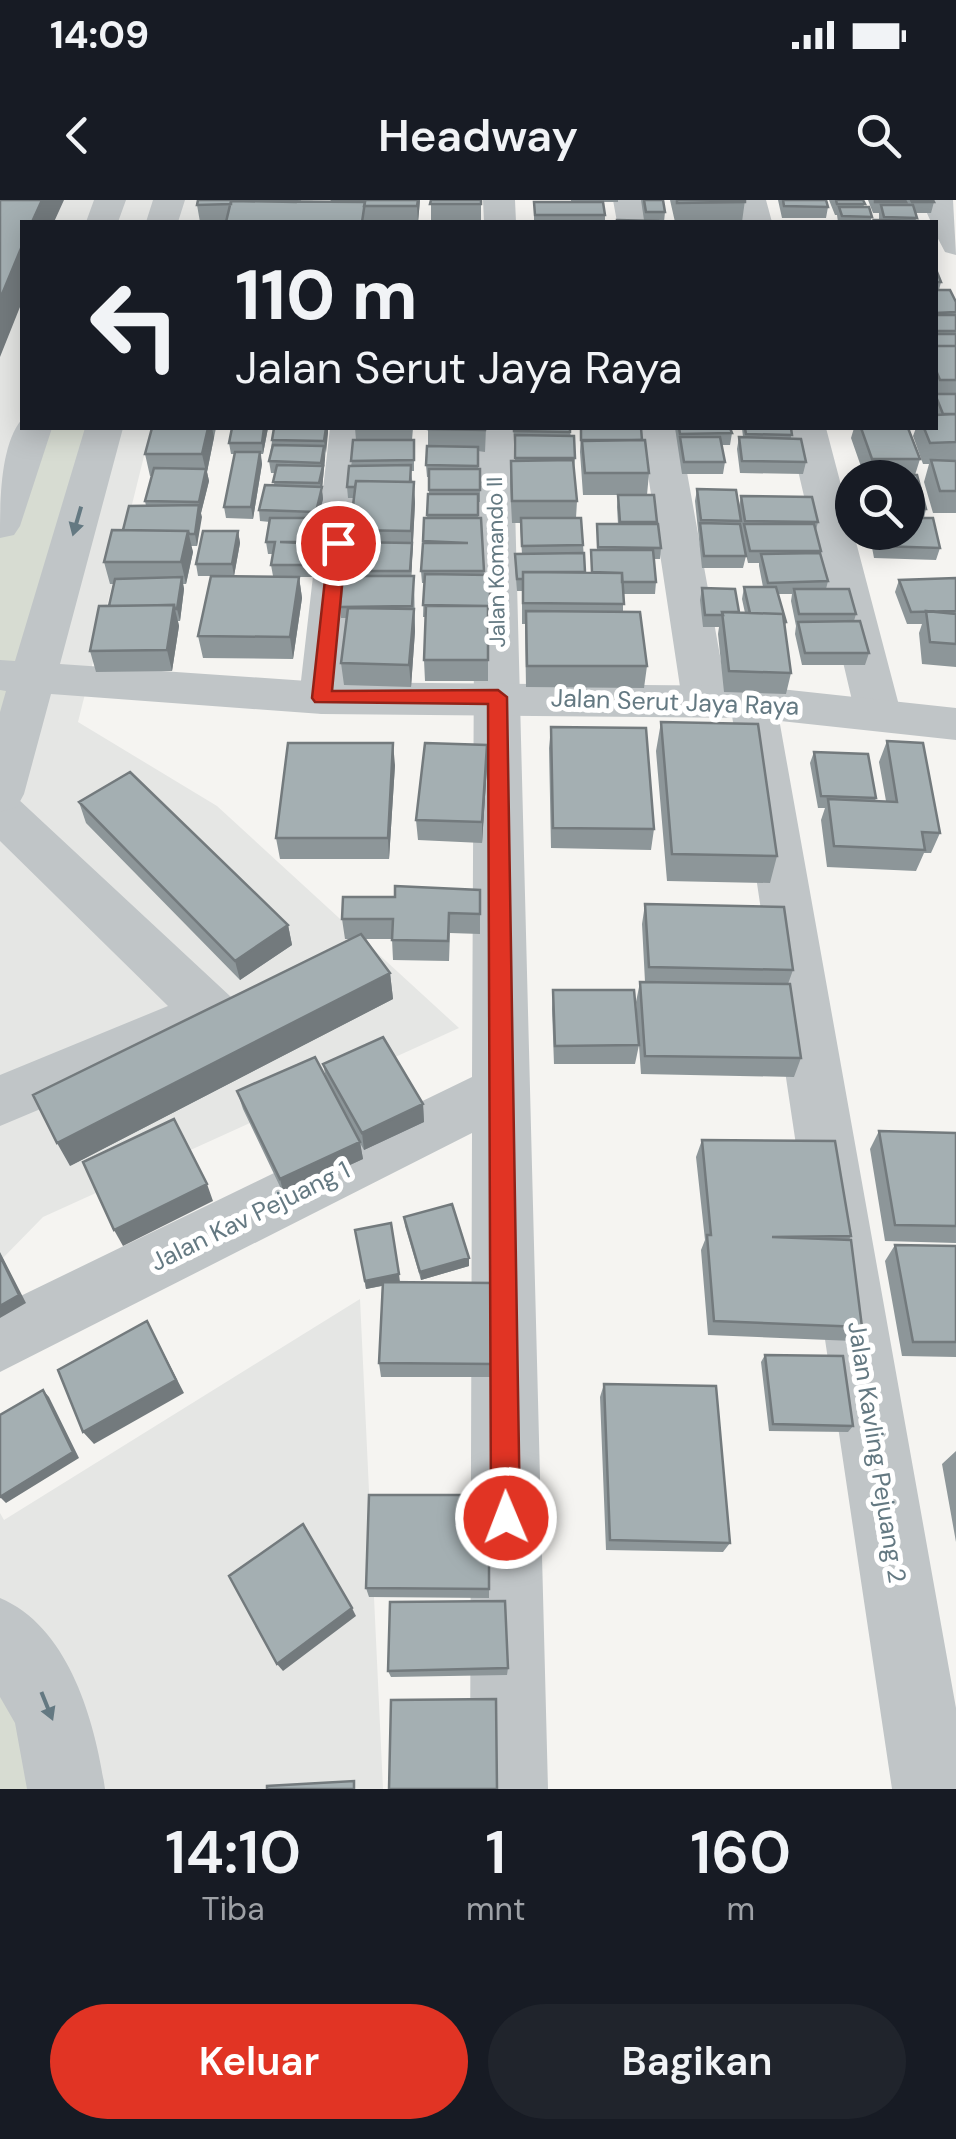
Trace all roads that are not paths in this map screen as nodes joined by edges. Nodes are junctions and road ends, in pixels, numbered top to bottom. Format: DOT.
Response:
graph roads {
  1 [pos="936,200"];
  2 [pos="956,244"];
  3 [pos="32,430"];
  4 [pos="103,430"];
  5 [pos="349,430"];
  6 [pos="494,430"];
  7 [pos="661,430"];
  8 [pos="807,430"];
  9 [pos="0,526"];
  10 [pos="16,677"];
  11 [pos="498,697"];
  12 [pos="322,698"];
  13 [pos="729,701"];
  14 [pos="878,713"];
  15 [pos="956,724"];
  16 [pos="0,794"];
  17 [pos="0,811"];
  18 [pos="500,1092"];
  19 [pos="0,1101"];
  20 [pos="0,1340"];
  21 [pos="0,1635"];
  22 [pos="66,1789"];
  23 [pos="509,1789"];
  24 [pos="930,1789"];
  1 -- 2 [label="street"];
  3 -- 9 [label="street"];
  4 -- 10 [label="street, one-way"];
  5 -- 12 [label="street"];
  6 -- 11 [label="street, Jalan Komando II"];
  7 -- 13 [label="street, Jalan Kavling Pejuang 2"];
  8 -- 14 [label="street"];
  10 -- 12 [label="street, Jalan Serut Jaya Raya"];
  10 -- 16 [label="street"];
  11 -- 12 [label="street, Jalan Serut Jaya Raya"];
  11 -- 13 [label="street, Jalan Serut Jaya Raya"];
  11 -- 18 [label="street, Jalan Komando II"];
  13 -- 14 [label="street, Jalan Serut Jaya Raya"];
  13 -- 24 [label="street, Jalan Kavling Pejuang 2"];
  14 -- 15 [label="street, Jalan Serut Jaya Raya"];
  17 -- 19 [label="street"];
  18 -- 20 [label="street, Jalan Kav Pejuang 1"];
  18 -- 23 [label="street, Jalan Komando II"];
  21 -- 22 [label="street, one-way"];
}
